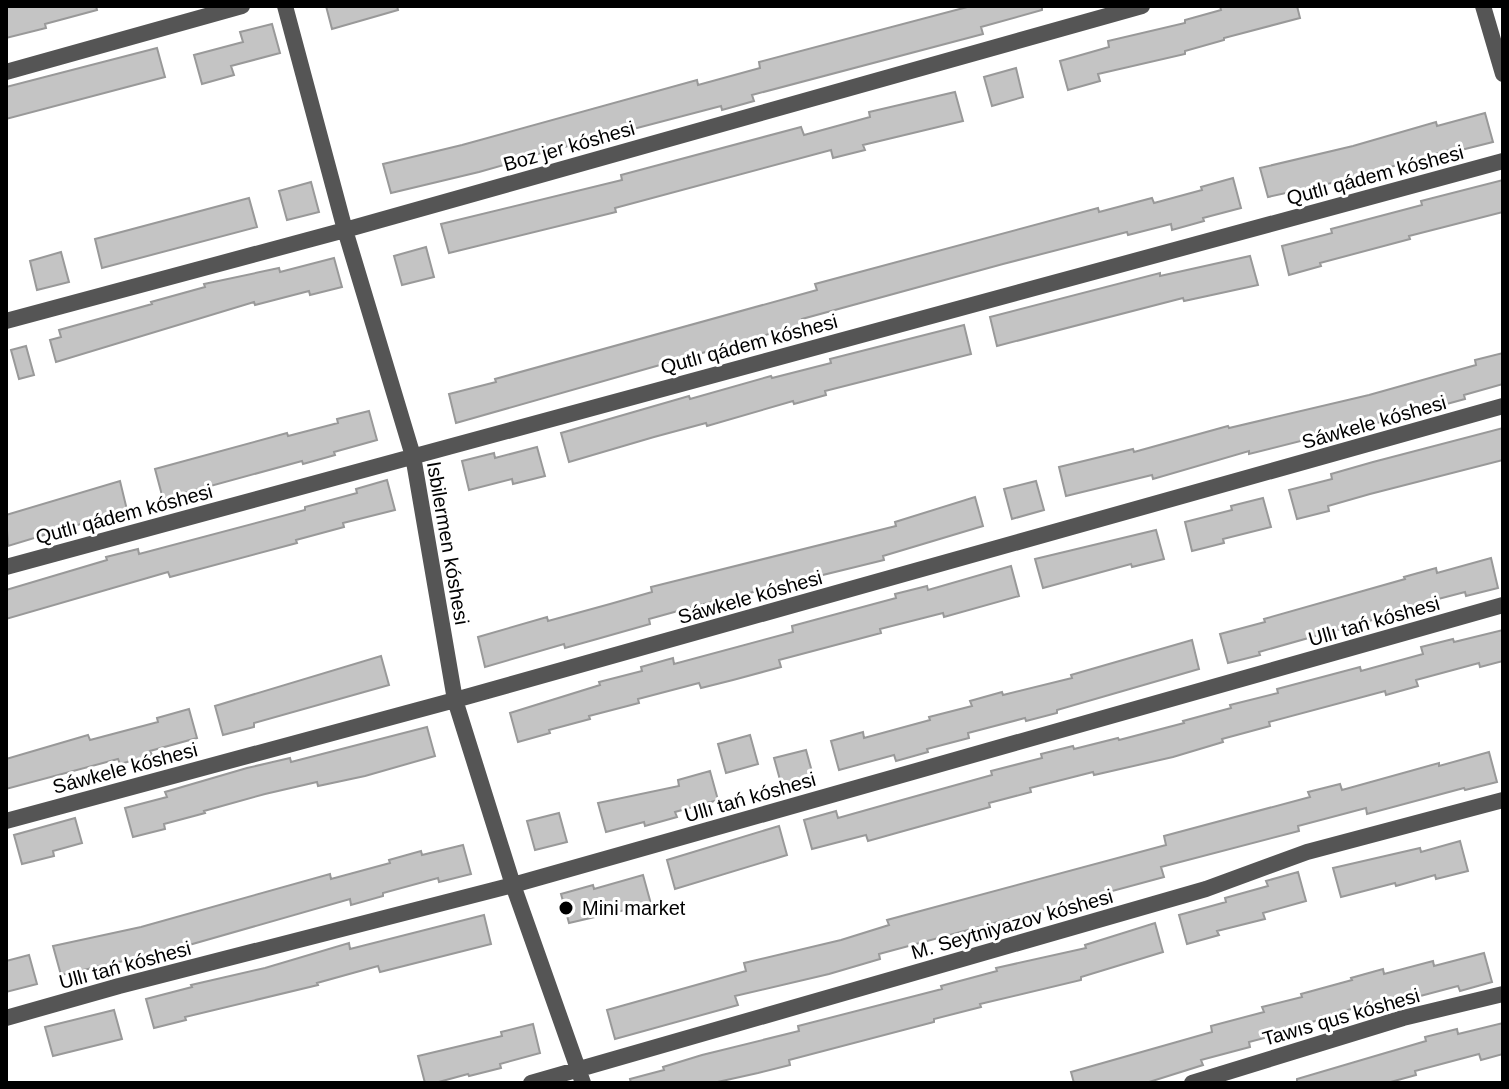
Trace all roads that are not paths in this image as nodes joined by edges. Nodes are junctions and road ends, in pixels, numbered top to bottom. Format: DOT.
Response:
graph roads {
  1 [pos="242,6"];
  2 [pos="285,6"];
  3 [pos="1142,6"];
  4 [pos="1483,6"];
  5 [pos="6,72"];
  6 [pos="1503,74"];
  7 [pos="1503,161"];
  8 [pos="345,230"];
  9 [pos="6,321"];
  10 [pos="1503,406"];
  11 [pos="413,456"];
  12 [pos="6,567"];
  13 [pos="1503,605"];
  14 [pos="455,700"];
  15 [pos="1503,800"];
  16 [pos="6,821"];
  17 [pos="513,885"];
  18 [pos="1503,994"];
  19 [pos="6,1018"];
  20 [pos="580,1077"];
  21 [pos="531,1083"];
  22 [pos="1192,1083"];
  1 -- 5 [label="street"];
  2 -- 8 [label="street, Isbilermen kóshesi"];
  3 -- 8 [label="street, Boz jer kóshesi"];
  4 -- 6 [label="street"];
  7 -- 11 [label="street, Qutlı qádem kóshesi"];
  8 -- 9 [label="street, Boz jer kóshesi"];
  8 -- 11 [label="street, Isbilermen kóshesi"];
  10 -- 14 [label="street, Sáwkele kóshesi"];
  11 -- 12 [label="street, Qutlı qádem kóshesi"];
  11 -- 14 [label="street, Isbilermen kóshesi"];
  13 -- 17 [label="street, Ullı tań kóshesi"];
  14 -- 16 [label="street, Sáwkele kóshesi"];
  14 -- 17 [label="street, Isbilermen kóshesi"];
  15 -- 20 [label="street, M. Seytniyazov kóshesi"];
  17 -- 19 [label="street, Ullı tań kóshesi"];
  17 -- 20 [label="street, Isbilermen kóshesi"];
  18 -- 22 [label="street, Tawıs qus kóshesi"];
  20 -- 21 [label="street, M. Seytniyazov kóshesi"];
}
